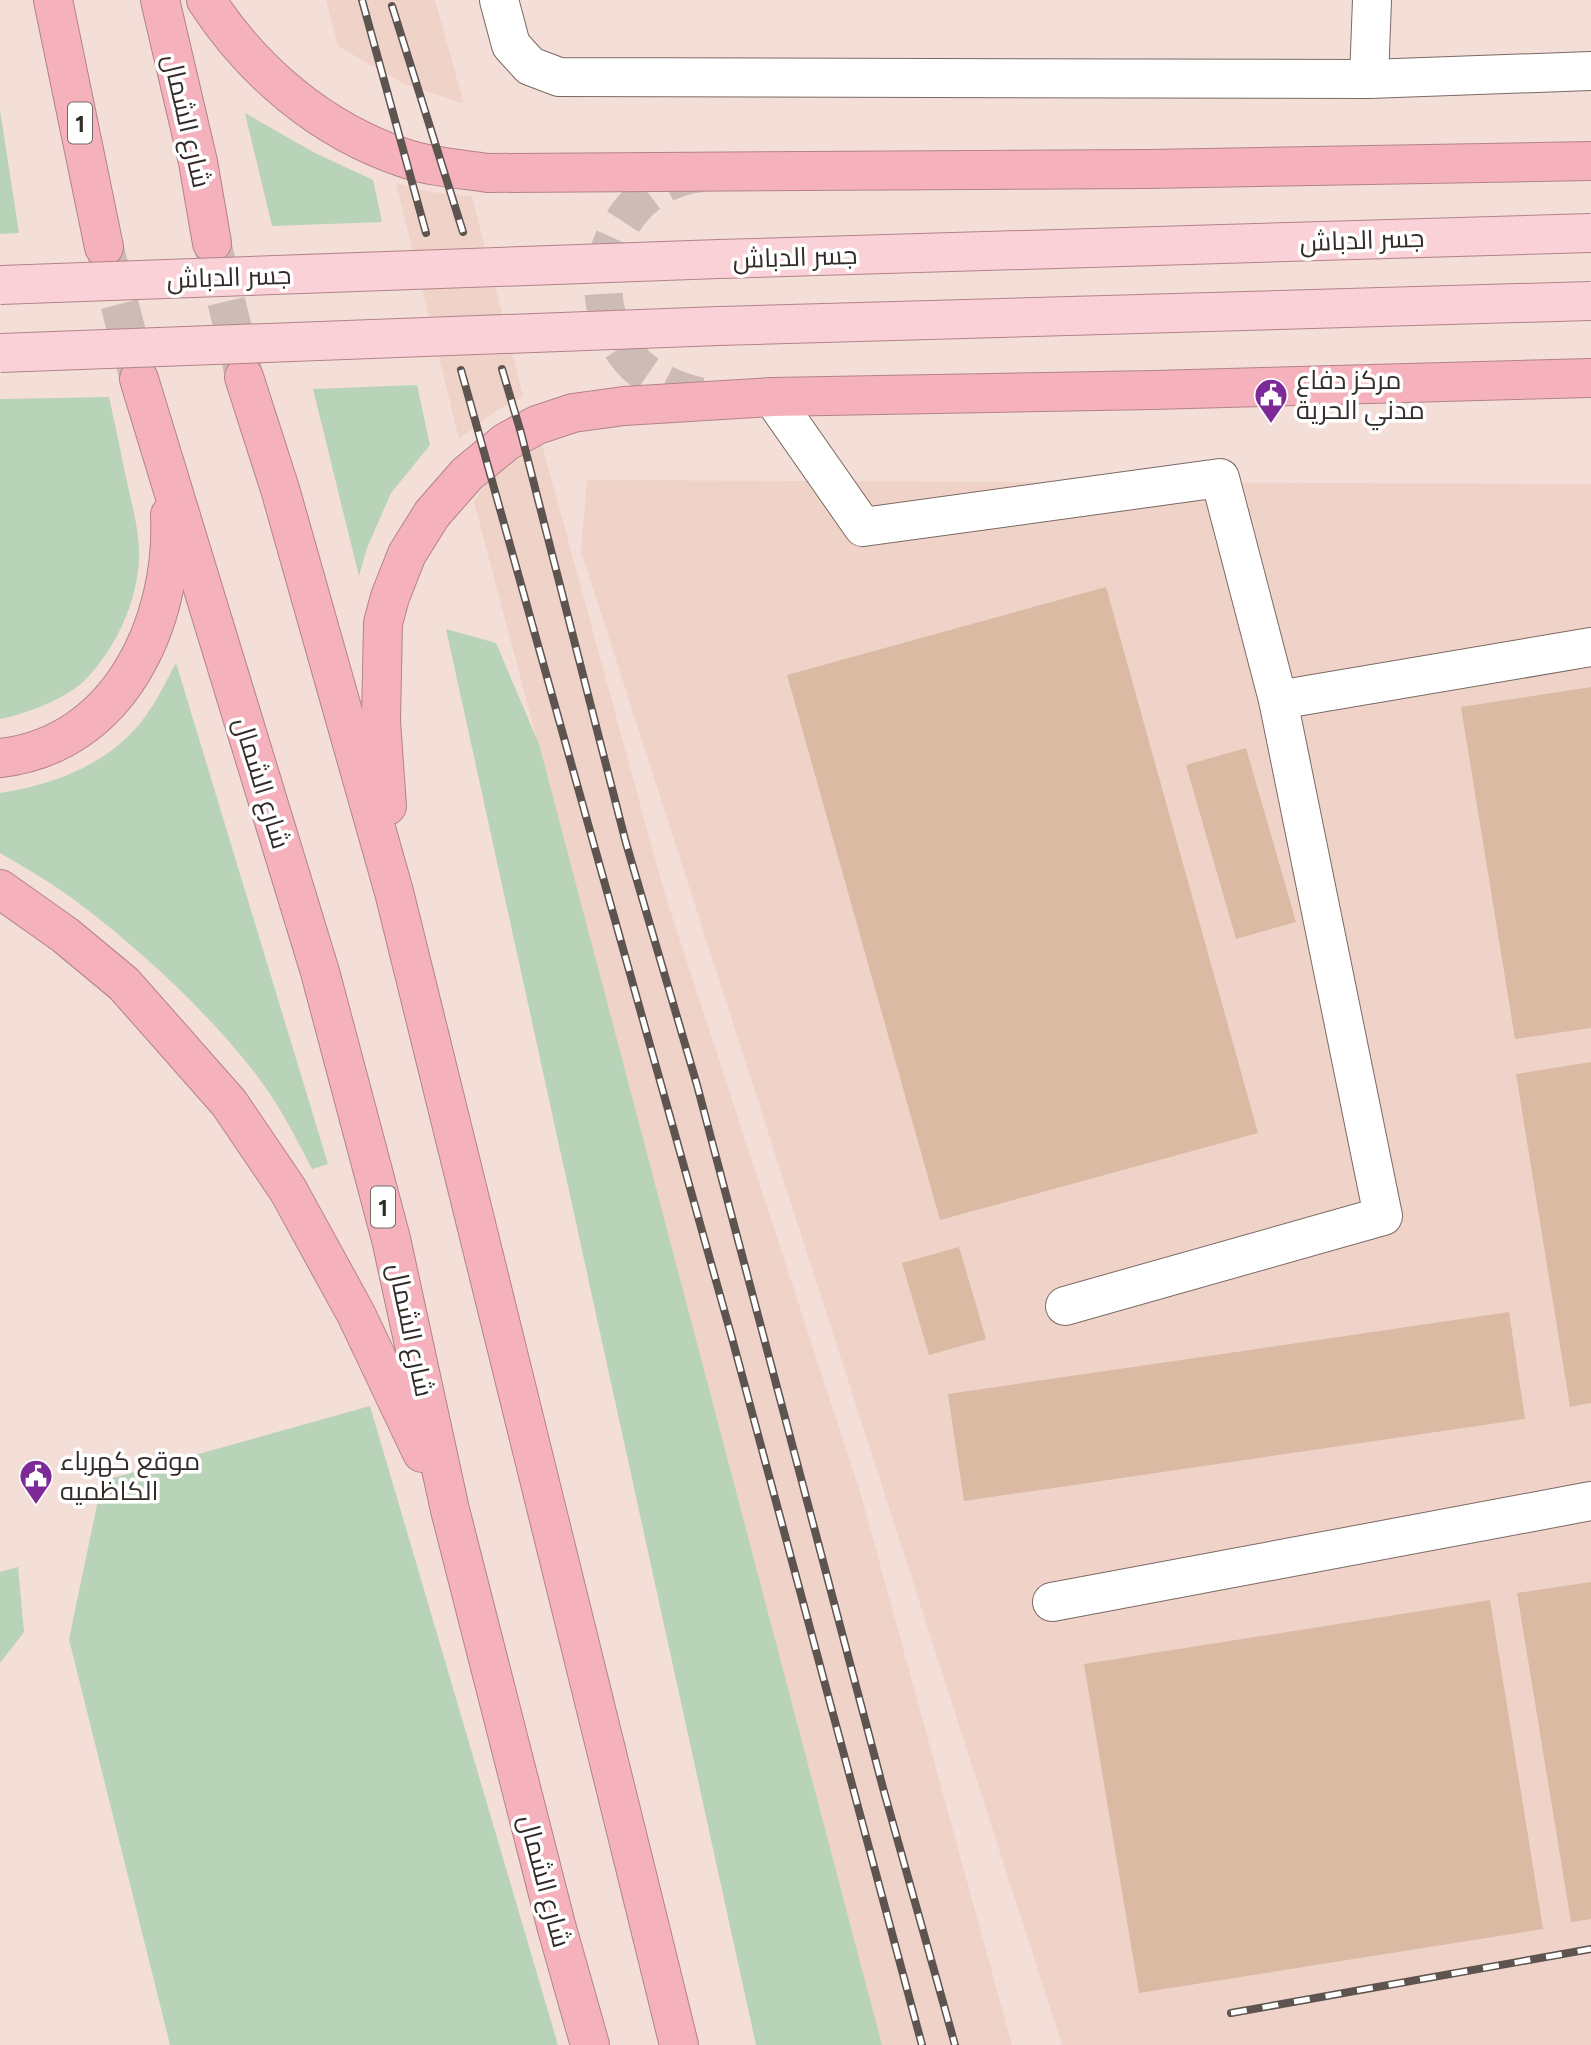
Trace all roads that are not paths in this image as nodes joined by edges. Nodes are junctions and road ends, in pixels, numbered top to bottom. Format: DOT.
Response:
graph roads {
  1 [pos="52,0"];
  2 [pos="160,0"];
  3 [pos="206,0"];
  4 [pos="499,0"];
  5 [pos="1372,0"];
  6 [pos="1591,71"];
  7 [pos="1370,79"];
  8 [pos="1591,161"];
  9 [pos="1591,233"];
  10 [pos="212,243"];
  11 [pos="104,247"];
  12 [pos="0,285"];
  13 [pos="1591,301"];
  14 [pos="0,353"];
  15 [pos="244,377"];
  16 [pos="1591,377"];
  17 [pos="139,379"];
  18 [pos="772,397"];
  19 [pos="166,468"];
  20 [pos="1591,647"];
  21 [pos="1278,700"];
  22 [pos="0,758"];
  23 [pos="0,889"];
  24 [pos="394,891"];
  25 [pos="1065,1306"];
  26 [pos="1591,1501"];
  27 [pos="450,1510"];
  28 [pos="1052,1602"];
  29 [pos="590,2045"];
  30 [pos="680,2045"];
  1 -- 11 [label="highway, 1"];
  2 -- 10 [label="highway, شارع الشمال"];
  3 -- 8 [label="highway"];
  4 -- 7 [label="street"];
  5 -- 7 [label="street"];
  6 -- 7 [label="street"];
  9 -- 12 [label="main road, جسر الدباش, bridge"];
  13 -- 14 [label="main road, bridge"];
  15 -- 24 [label="highway"];
  16 -- 18 [label="highway"];
  17 -- 19 [label="highway, شارع الشمال / 1"];
  18 -- 21 [label="street"];
  18 -- 24 [label="highway"];
  19 -- 22 [label="highway"];
  19 -- 27 [label="highway, شارع الشمال / 1"];
  20 -- 21 [label="street"];
  21 -- 25 [label="street"];
  23 -- 27 [label="highway"];
  24 -- 30 [label="highway"];
  26 -- 28 [label="street"];
  27 -- 29 [label="highway, شارع الشمال / 1"];
}
